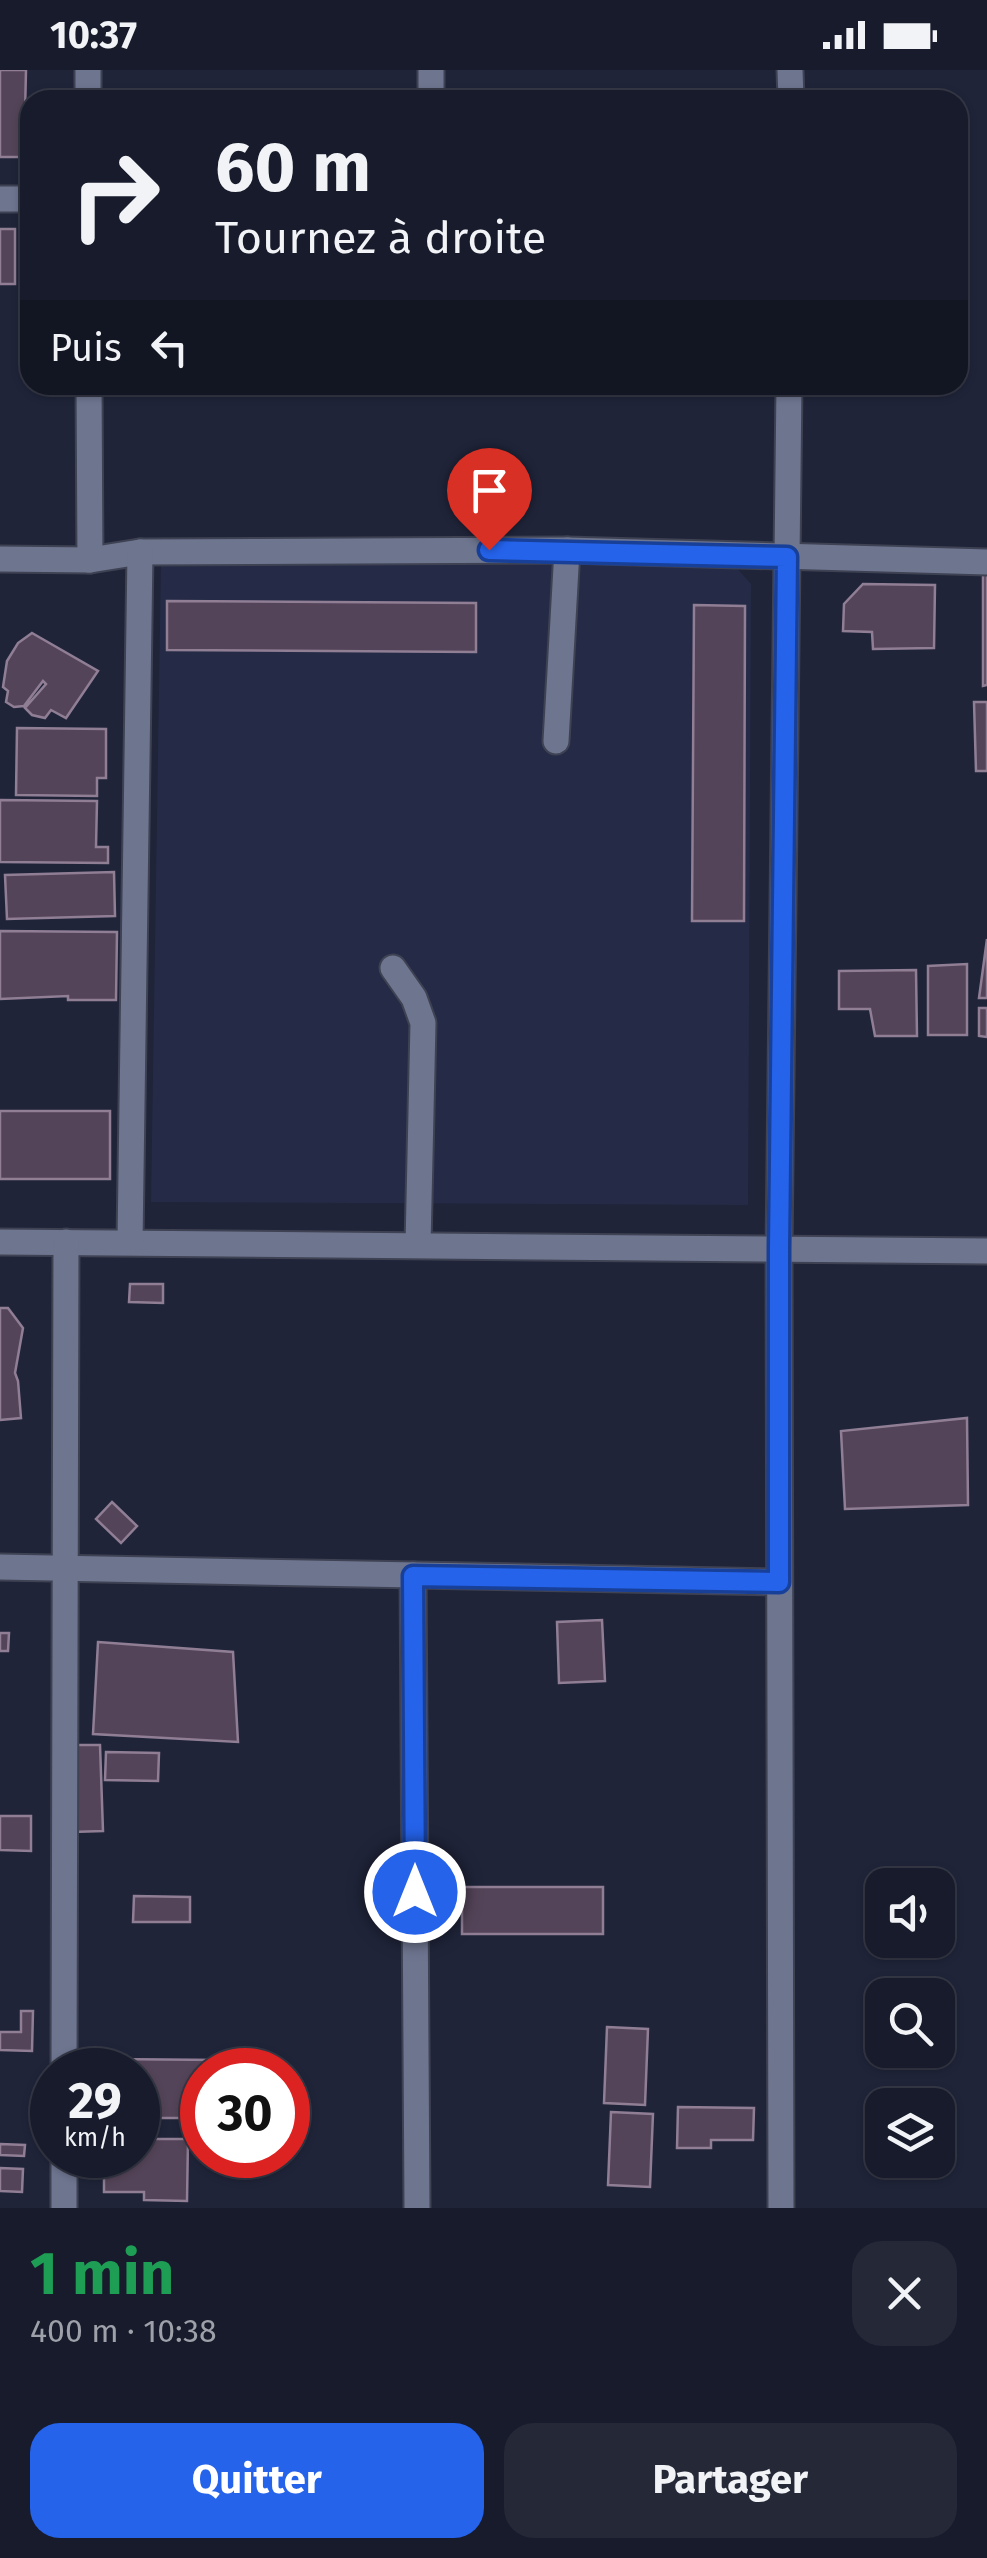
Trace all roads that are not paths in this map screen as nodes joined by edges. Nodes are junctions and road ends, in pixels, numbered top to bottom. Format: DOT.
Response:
graph roads {
  1 [pos="90,395"];
  2 [pos="789,395"];
  3 [pos="567,550"];
  4 [pos="140,552"];
  5 [pos="787,557"];
  6 [pos="0,559"];
  7 [pos="90,560"];
  8 [pos="987,562"];
  9 [pos="556,741"];
  10 [pos="393,968"];
  11 [pos="0,1242"];
  12 [pos="66,1242"];
  13 [pos="130,1242"];
  14 [pos="418,1245"];
  15 [pos="779,1249"];
  16 [pos="987,1251"];
  17 [pos="0,1568"];
  18 [pos="67,1569"];
  19 [pos="413,1576"];
  20 [pos="779,1582"];
  21 [pos="64,2048"];
  22 [pos="64,2178"];
  23 [pos="64,2208"];
  24 [pos="416,2208"];
  25 [pos="781,2208"];
  1 -- 7 [label="street"];
  2 -- 5 [label="street"];
  3 -- 4 [label="street"];
  3 -- 5 [label="street"];
  3 -- 9 [label="street"];
  4 -- 7 [label="street"];
  4 -- 13 [label="street"];
  5 -- 8 [label="street"];
  5 -- 15 [label="street"];
  6 -- 7 [label="street"];
  10 -- 14 [label="street"];
  11 -- 12 [label="street"];
  12 -- 13 [label="street"];
  12 -- 18 [label="street"];
  13 -- 14 [label="street"];
  14 -- 15 [label="street"];
  15 -- 16 [label="street"];
  15 -- 20 [label="street"];
  17 -- 18 [label="street"];
  18 -- 19 [label="street"];
  18 -- 21 [label="street"];
  19 -- 20 [label="street"];
  19 -- 24 [label="street"];
  20 -- 25 [label="street"];
  22 -- 23 [label="street"];
}
